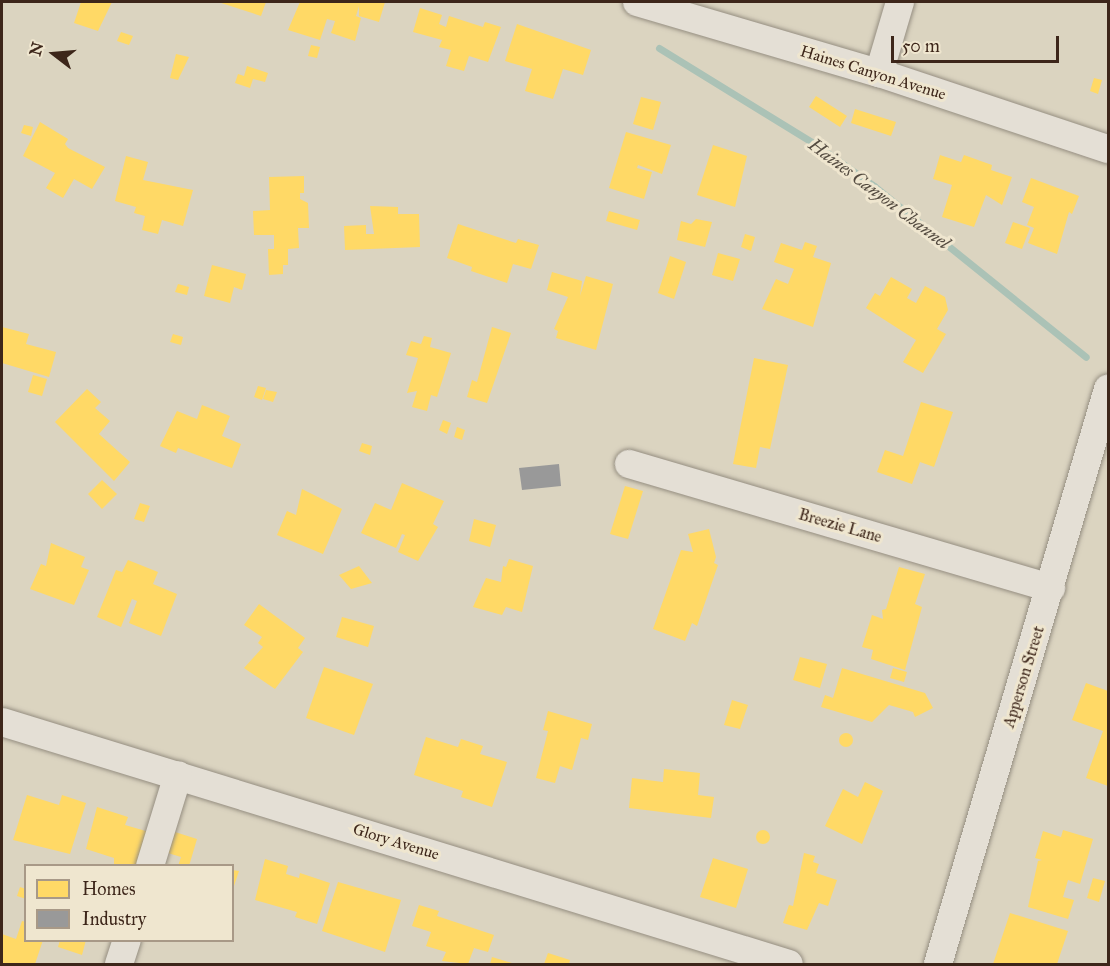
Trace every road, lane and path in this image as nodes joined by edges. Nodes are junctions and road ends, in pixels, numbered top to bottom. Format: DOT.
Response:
graph roads {
  1 [pos="637,2"];
  2 [pos="900,2"];
  3 [pos="879,73"];
  4 [pos="1108,149"];
  5 [pos="1108,389"];
  6 [pos="629,464"];
  7 [pos="1051,588"];
  8 [pos="2,722"];
  9 [pos="178,775"];
  10 [pos="151,864"];
  11 [pos="126,942"];
  12 [pos="119,964"];
  13 [pos="789,964"];
  14 [pos="938,964"];
  1 -- 3 [label="street, Haines Canyon Avenue"];
  2 -- 3 [label="street"];
  3 -- 4 [label="street, Haines Canyon Avenue"];
  5 -- 7 [label="street, Apperson Street"];
  6 -- 7 [label="street, Breezie Lane"];
  7 -- 14 [label="street, Apperson Street"];
  8 -- 9 [label="street, Glory Avenue"];
  9 -- 10 [label="street"];
  9 -- 13 [label="street, Glory Avenue"];
  11 -- 12 [label="street"];
}
